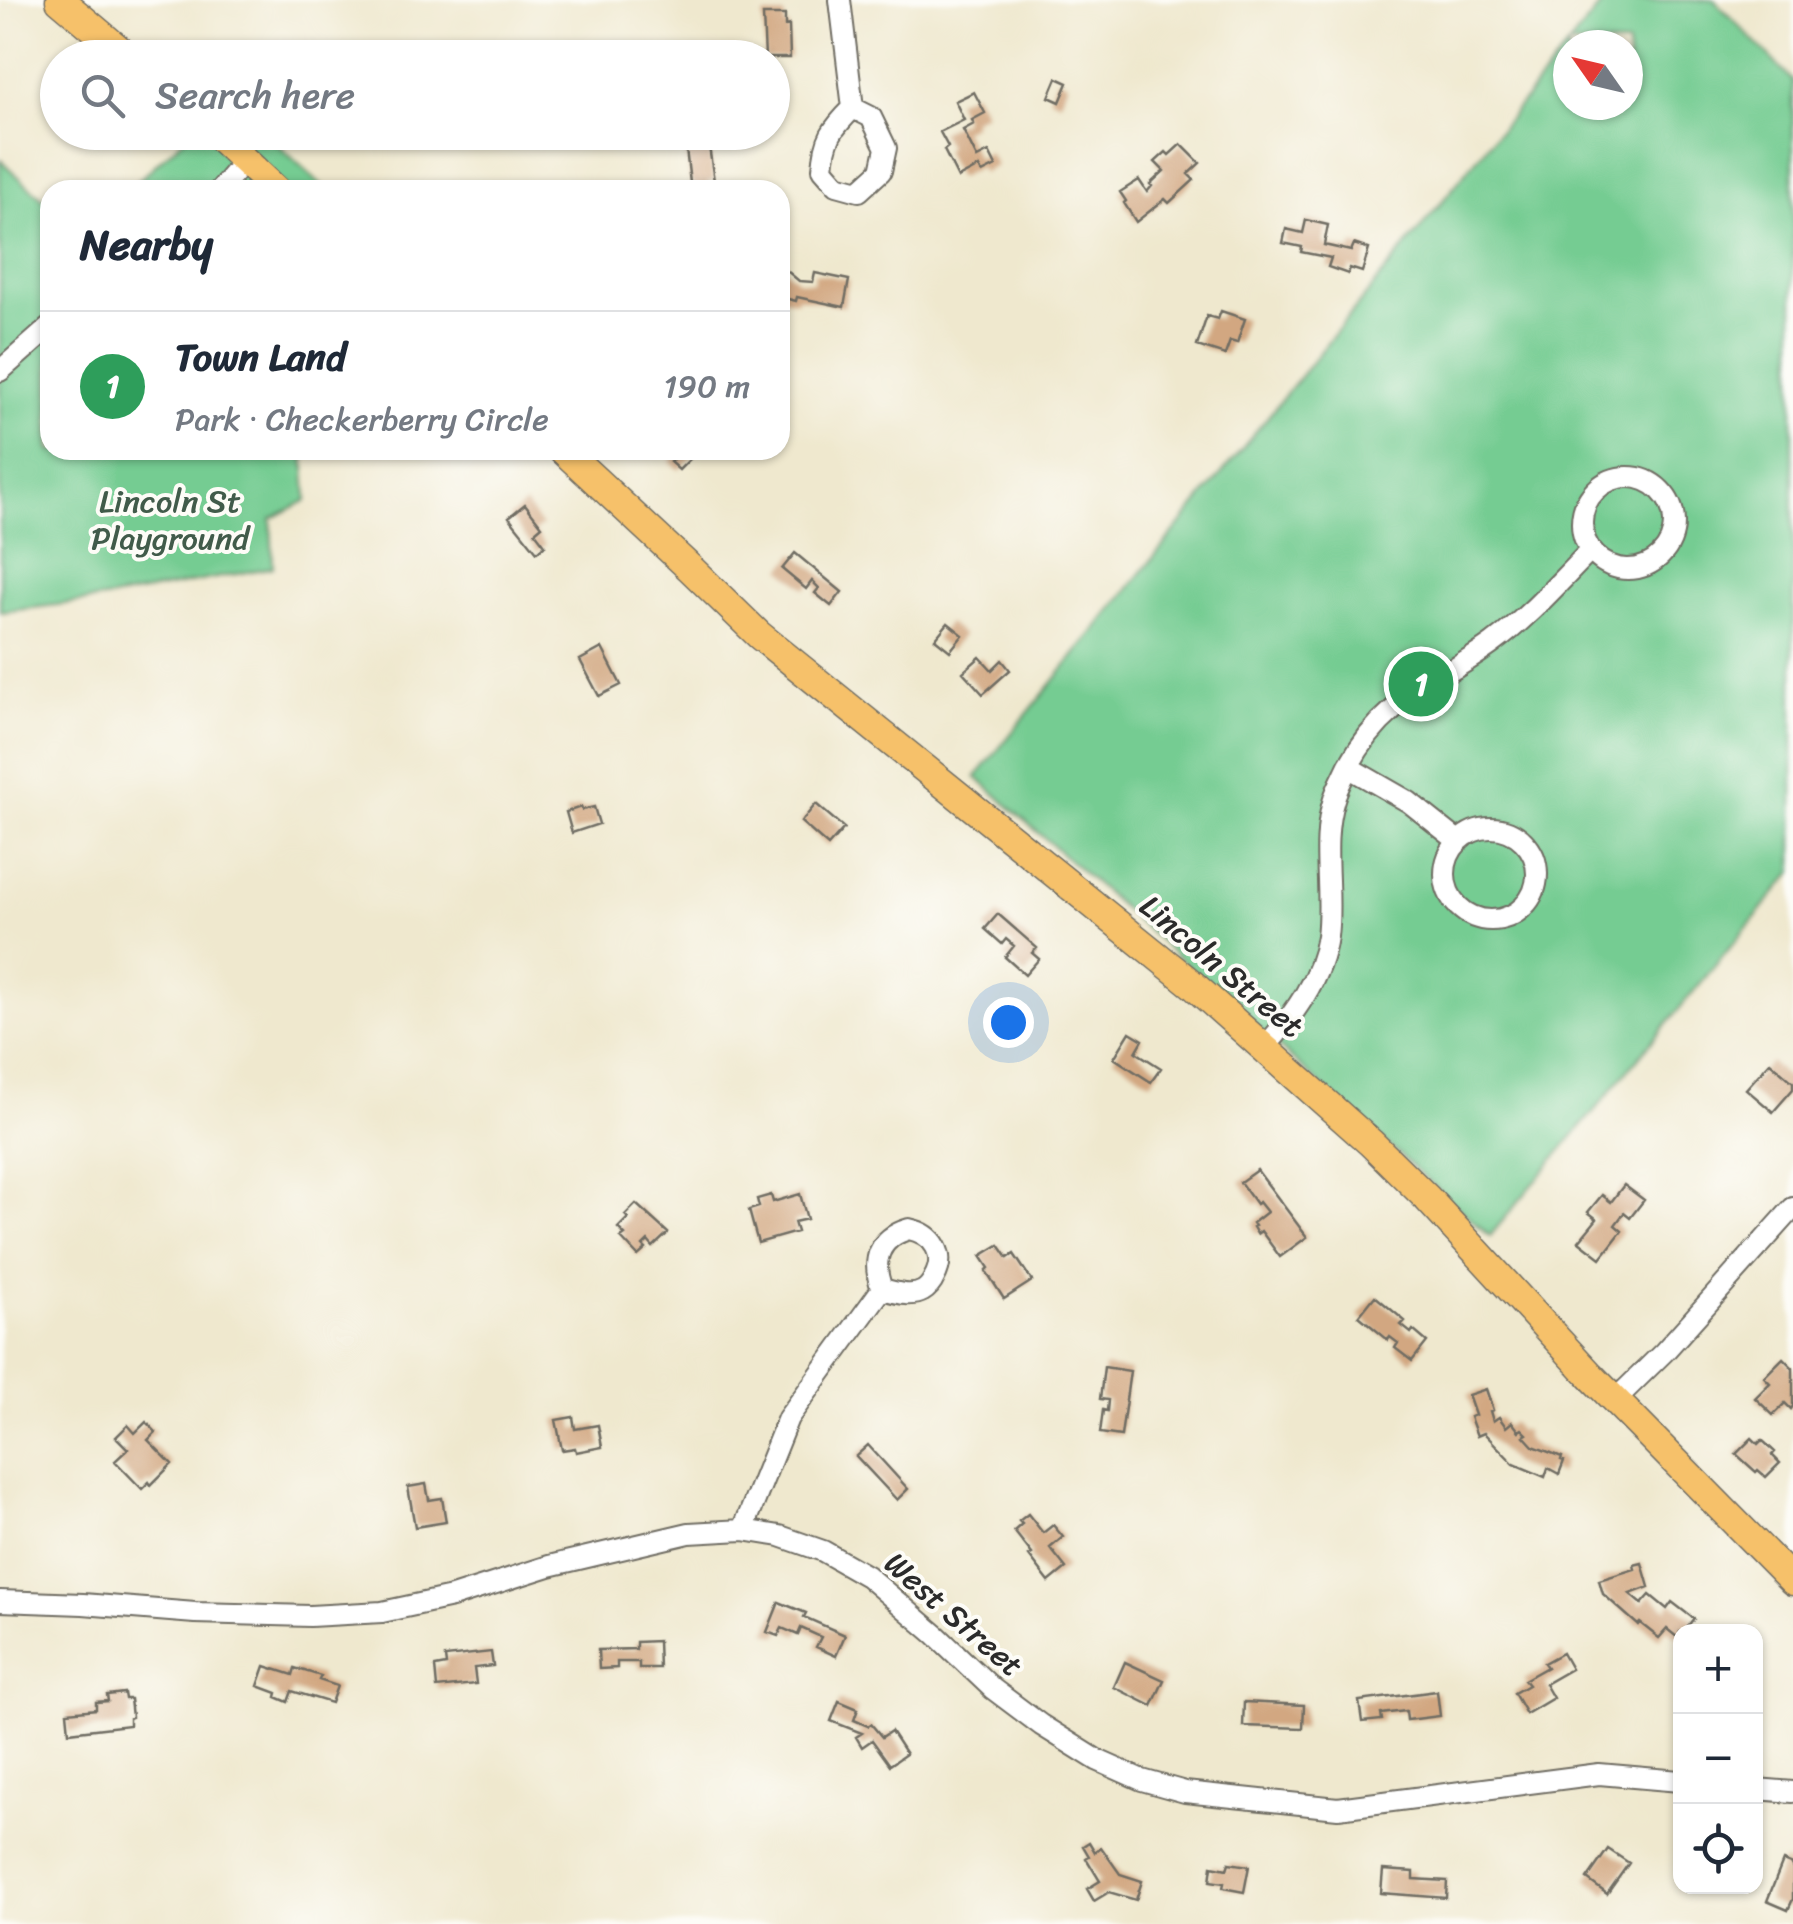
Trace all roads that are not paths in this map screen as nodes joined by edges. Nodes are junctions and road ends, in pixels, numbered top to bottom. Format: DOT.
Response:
graph roads {
  1 [pos="60,0"];
  2 [pos="840,0"];
  3 [pos="108,40"];
  4 [pos="854,108"];
  5 [pos="233,150"];
  6 [pos="244,160"];
  7 [pos="228,180"];
  8 [pos="265,180"];
  9 [pos="40,336"];
  10 [pos="0,371"];
  11 [pos="574,460"];
  12 [pos="1591,550"];
  13 [pos="1348,767"];
  14 [pos="1458,841"];
  15 [pos="1265,1047"];
  16 [pos="1793,1208"];
  17 [pos="882,1289"];
  18 [pos="1615,1400"];
  19 [pos="742,1530"];
  20 [pos="1793,1581"];
  21 [pos="0,1601"];
  22 [pos="1673,1780"];
  23 [pos="1763,1789"];
  24 [pos="1793,1792"];
  1 -- 3 [label="main road"];
  2 -- 4 [label="street"];
  5 -- 6 [label="main road"];
  6 -- 7 [label="street"];
  6 -- 8 [label="main road"];
  9 -- 10 [label="street"];
  11 -- 15 [label="main road, Lincoln Street"];
  12 -- 12 [label="street"];
  12 -- 13 [label="street"];
  13 -- 14 [label="street"];
  13 -- 15 [label="street"];
  14 -- 14 [label="street"];
  15 -- 18 [label="main road, Lincoln Street"];
  16 -- 18 [label="street"];
  17 -- 19 [label="street"];
  18 -- 20 [label="main road, Lincoln Street"];
  19 -- 21 [label="street, West Street"];
  19 -- 22 [label="street, West Street"];
  23 -- 24 [label="street"];
}
